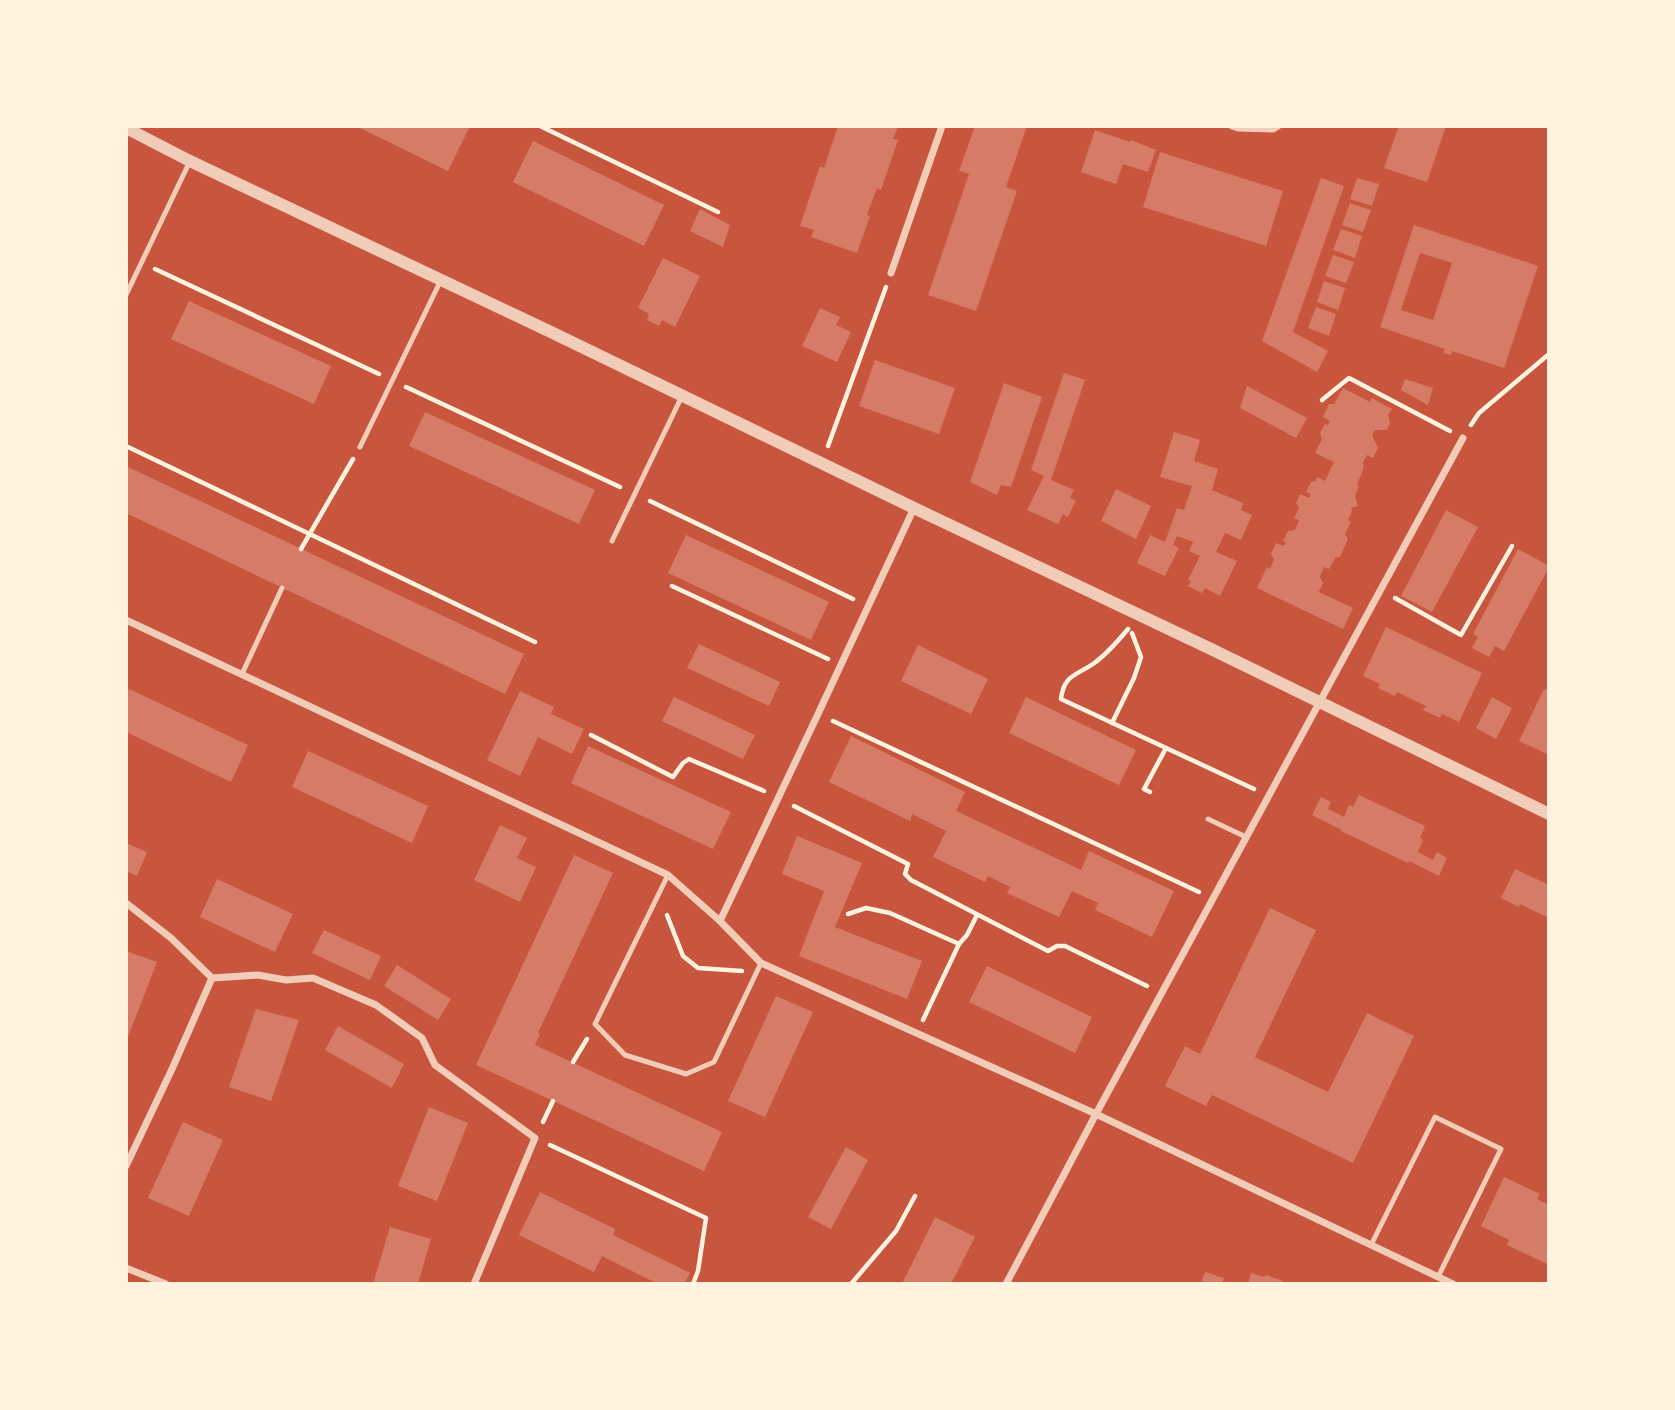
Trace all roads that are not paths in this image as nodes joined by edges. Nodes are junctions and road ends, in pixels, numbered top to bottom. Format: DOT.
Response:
graph roads {
  1 [pos="942,126"];
  2 [pos="1232,126"];
  3 [pos="1278,126"];
  4 [pos="126,128"];
  5 [pos="190,161"];
  6 [pos="891,273"];
  7 [pos="441,280"];
  8 [pos="126,295"];
  9 [pos="682,396"];
  10 [pos="1462,438"];
  11 [pos="360,447"];
  12 [pos="914,508"];
  13 [pos="612,541"];
  14 [pos="282,588"];
  15 [pos="126,620"];
  16 [pos="242,674"];
  17 [pos="1320,701"];
  18 [pos="1549,814"];
  19 [pos="1208,819"];
  20 [pos="1246,837"];
  21 [pos="668,875"];
  22 [pos="126,903"];
  23 [pos="720,921"];
  24 [pos="761,963"];
  25 [pos="212,978"];
  26 [pos="1096,1114"];
  27 [pos="126,1166"];
  28 [pos="1371,1245"];
  29 [pos="126,1268"];
  30 [pos="1438,1277"];
  31 [pos="166,1284"];
  32 [pos="474,1284"];
  33 [pos="1006,1284"];
  34 [pos="1453,1284"];
  1 -- 6 [label="street"];
  2 -- 3 [label="street"];
  4 -- 5 [label="street"];
  5 -- 7 [label="street"];
  5 -- 8 [label="lane"];
  7 -- 9 [label="street"];
  7 -- 11 [label="lane"];
  9 -- 12 [label="street"];
  9 -- 13 [label="lane"];
  10 -- 17 [label="street"];
  12 -- 17 [label="street"];
  12 -- 23 [label="street"];
  14 -- 16 [label="lane"];
  15 -- 16 [label="street"];
  16 -- 21 [label="street"];
  17 -- 18 [label="street"];
  17 -- 20 [label="street"];
  19 -- 20 [label="lane"];
  20 -- 26 [label="street"];
  21 -- 23 [label="street"];
  21 -- 24 [label="lane"];
  22 -- 25 [label="street"];
  23 -- 24 [label="street"];
  24 -- 26 [label="street"];
  25 -- 27 [label="street"];
  25 -- 32 [label="street"];
  26 -- 28 [label="street"];
  26 -- 33 [label="street"];
  28 -- 30 [label="street"];
  28 -- 30 [label="lane"];
  29 -- 31 [label="street"];
  30 -- 34 [label="street"];
}
